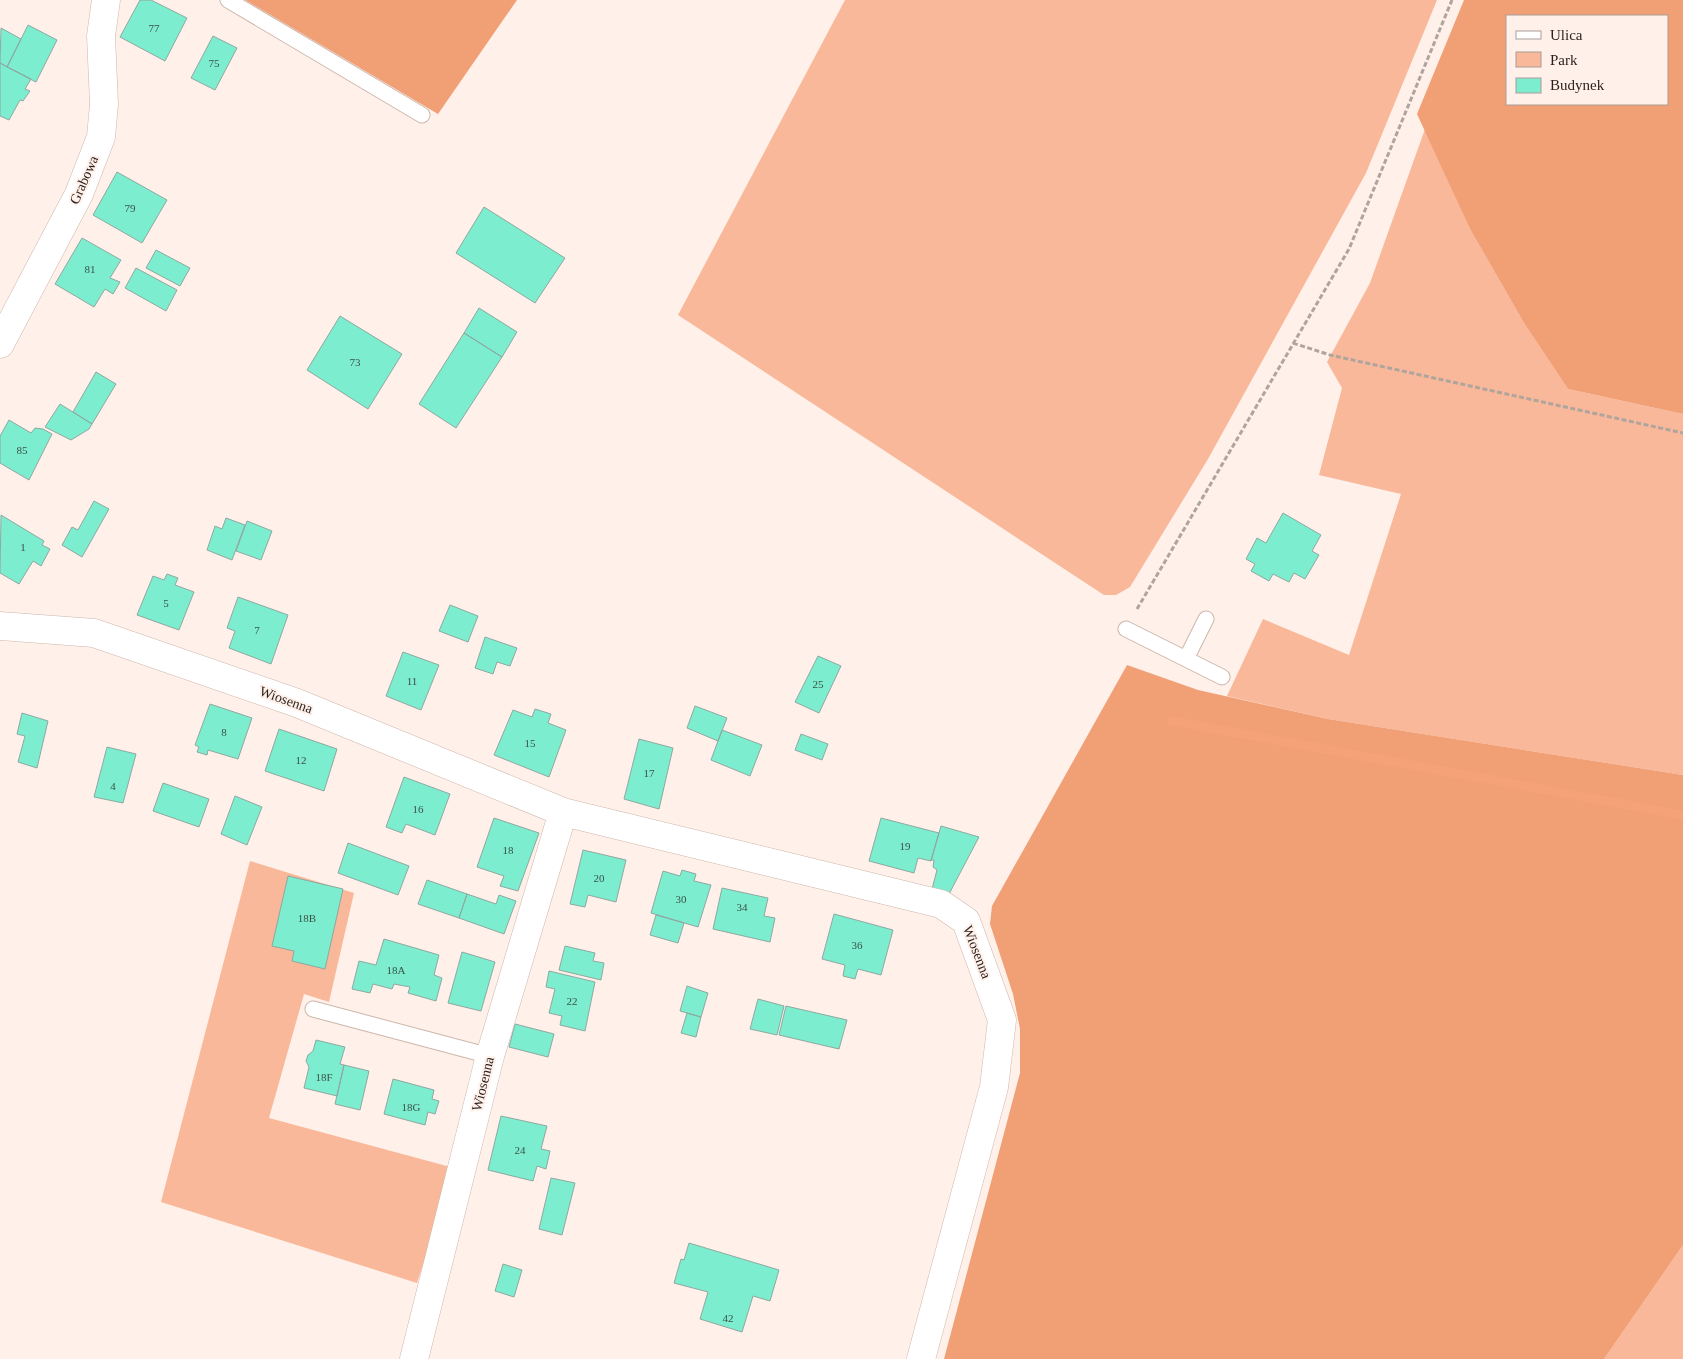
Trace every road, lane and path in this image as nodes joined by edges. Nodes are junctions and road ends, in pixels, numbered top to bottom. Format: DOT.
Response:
graph roads {
  1 [pos="106,0"];
  2 [pos="228,0"];
  3 [pos="1452,0"];
  4 [pos="422,115"];
  5 [pos="1293,343"];
  6 [pos="0,344"];
  7 [pos="1683,434"];
  8 [pos="1206,619"];
  9 [pos="0,626"];
  10 [pos="1126,629"];
  11 [pos="1186,659"];
  12 [pos="1222,677"];
  13 [pos="563,812"];
  14 [pos="313,1009"];
  15 [pos="490,1056"];
  16 [pos="414,1359"];
  17 [pos="921,1359"];
  1 -- 6 [label="street, Grabowa"];
  2 -- 4 [label="lane"];
  3 -- 5 [label="path"];
  5 -- 7 [label="path"];
  5 -- 10 [label="path"];
  8 -- 11 [label="lane"];
  9 -- 13 [label="street, Wiosenna"];
  10 -- 11 [label="lane"];
  11 -- 12 [label="lane"];
  13 -- 15 [label="street, Wiosenna"];
  13 -- 17 [label="street, Wiosenna"];
  14 -- 15 [label="lane"];
  15 -- 16 [label="street, Wiosenna"];
}
